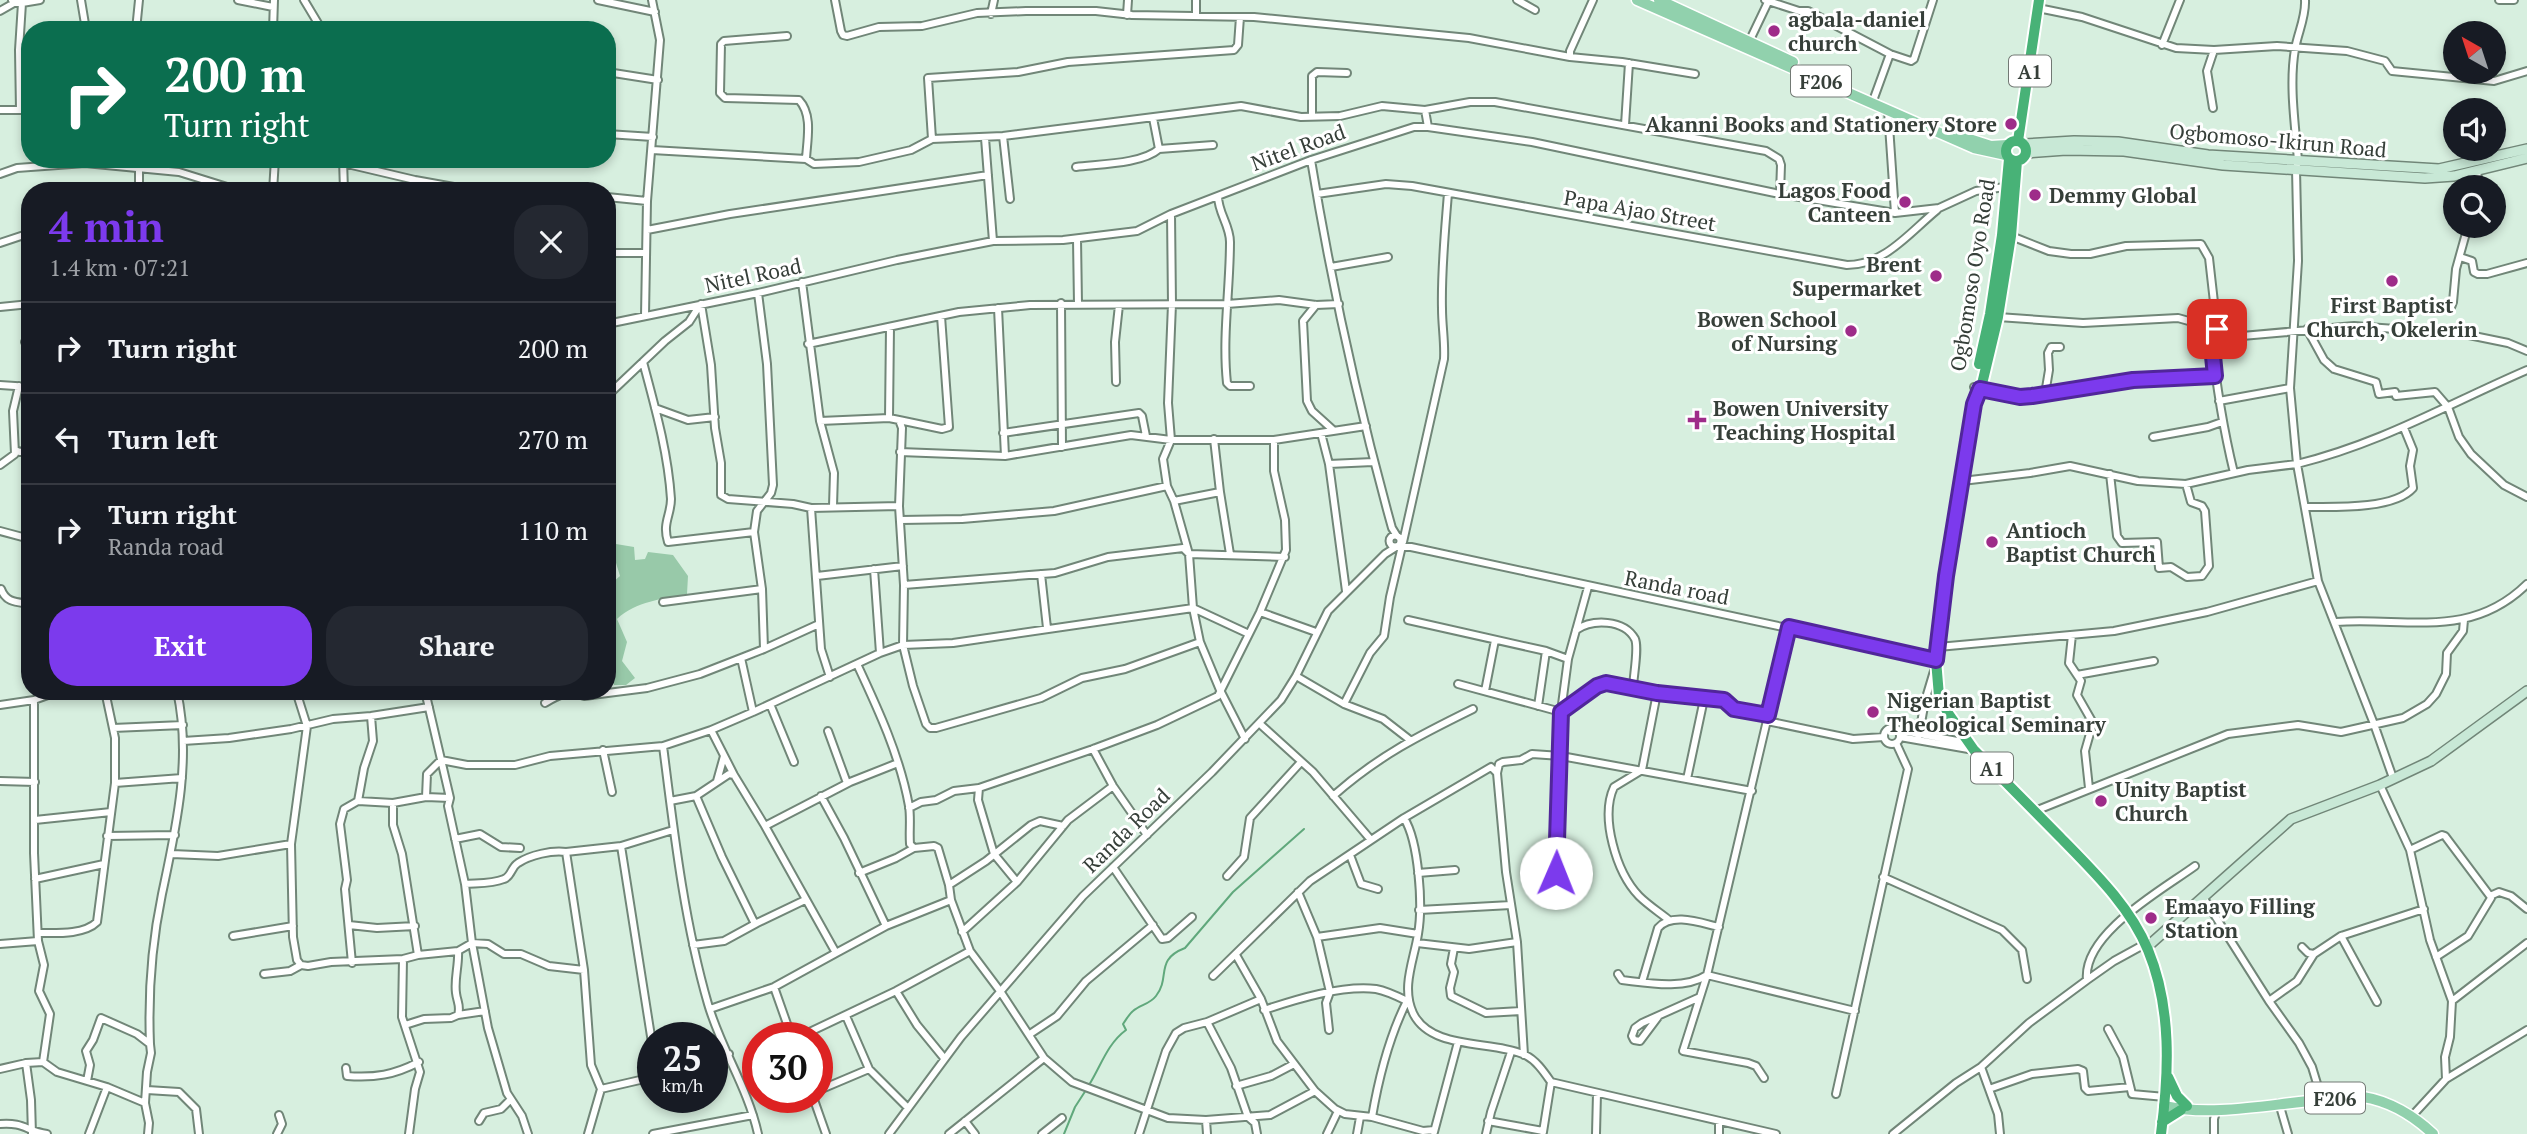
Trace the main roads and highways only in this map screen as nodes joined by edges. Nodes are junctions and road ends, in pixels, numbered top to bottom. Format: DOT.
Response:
graph roads {
  1 [pos="1637,0"];
  2 [pos="1659,0"];
  3 [pos="2039,4"];
  4 [pos="1685,17"];
  5 [pos="2527,149"];
  6 [pos="2015,151"];
  7 [pos="2527,158"];
  8 [pos="2297,164"];
  9 [pos="1977,390"];
  10 [pos="2527,691"];
  11 [pos="2146,945"];
  12 [pos="2166,1073"];
  13 [pos="2165,1101"];
  14 [pos="2184,1108"];
  15 [pos="2162,1122"];
  16 [pos="2161,1134"];
  17 [pos="2433,1134"];
  1 -- 4 [label="main road, F206"];
  2 -- 4 [label="main road, F206"];
  3 -- 6 [label="highway, A1"];
  4 -- 6 [label="main road, F206"];
  4 -- 6 [label="main road, F206"];
  5 -- 8 [label="main road, Ogbomoso-Ikirun Road"];
  6 -- 8 [label="main road, Ogbomoso-Ikirun Road"];
  6 -- 9 [label="highway, Ogbomoso Oyo Road / A1"];
  6 -- 9 [label="highway, Ogbomoso Oyo Road / A1"];
  7 -- 8 [label="main road, Ogbomoso-Ikirun Road"];
  9 -- 11 [label="highway, Ogbomoso Oyo Road / A1"];
  10 -- 11 [label="main road"];
  11 -- 12 [label="highway, Ogbomoso Oyo Road / A1"];
  12 -- 13 [label="highway, Ogbomoso Oyo Road / A1"];
  12 -- 14 [label="highway"];
  13 -- 14 [label="main road, F206"];
  13 -- 15 [label="highway, A1"];
  14 -- 15 [label="highway"];
  14 -- 17 [label="main road, F206"];
  15 -- 16 [label="highway, A1"];
}
